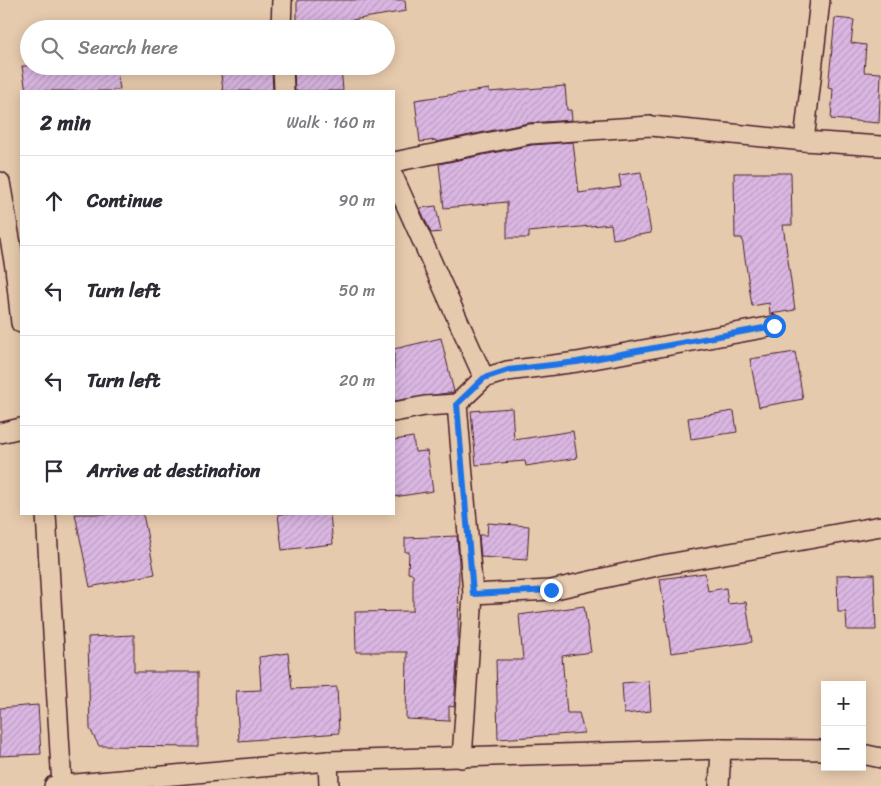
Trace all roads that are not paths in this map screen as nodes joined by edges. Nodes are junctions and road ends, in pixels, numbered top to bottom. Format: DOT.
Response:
graph roads {
  1 [pos="282,0"];
  2 [pos="820,0"];
  3 [pos="281,20"];
  4 [pos="283,75"];
  5 [pos="284,90"];
  6 [pos="804,141"];
  7 [pos="881,146"];
  8 [pos="395,162"];
  9 [pos="395,180"];
  10 [pos="0,182"];
  11 [pos="18,266"];
  12 [pos="20,303"];
  13 [pos="774,326"];
  14 [pos="484,378"];
  15 [pos="457,404"];
  16 [pos="395,412"];
  17 [pos="20,428"];
  18 [pos="0,433"];
  19 [pos="46,515"];
  20 [pos="881,526"];
  21 [pos="473,594"];
  22 [pos="721,749"];
  23 [pos="821,750"];
  24 [pos="866,755"];
  25 [pos="462,758"];
  26 [pos="881,758"];
  27 [pos="328,760"];
  28 [pos="54,786"];
  29 [pos="62,786"];
  30 [pos="329,786"];
  31 [pos="719,786"];
  1 -- 3 [label="street"];
  2 -- 6 [label="street"];
  4 -- 5 [label="street"];
  6 -- 7 [label="street"];
  6 -- 8 [label="street"];
  9 -- 14 [label="street"];
  10 -- 11 [label="street"];
  11 -- 12 [label="street"];
  13 -- 14 [label="street"];
  14 -- 15 [label="street"];
  15 -- 16 [label="street"];
  15 -- 21 [label="street"];
  17 -- 18 [label="street"];
  19 -- 29 [label="street"];
  20 -- 21 [label="street"];
  21 -- 25 [label="street"];
  22 -- 23 [label="street"];
  22 -- 25 [label="street"];
  22 -- 31 [label="street"];
  24 -- 26 [label="street"];
  25 -- 27 [label="street"];
  27 -- 29 [label="street"];
  27 -- 30 [label="street"];
  28 -- 29 [label="street"];
}
